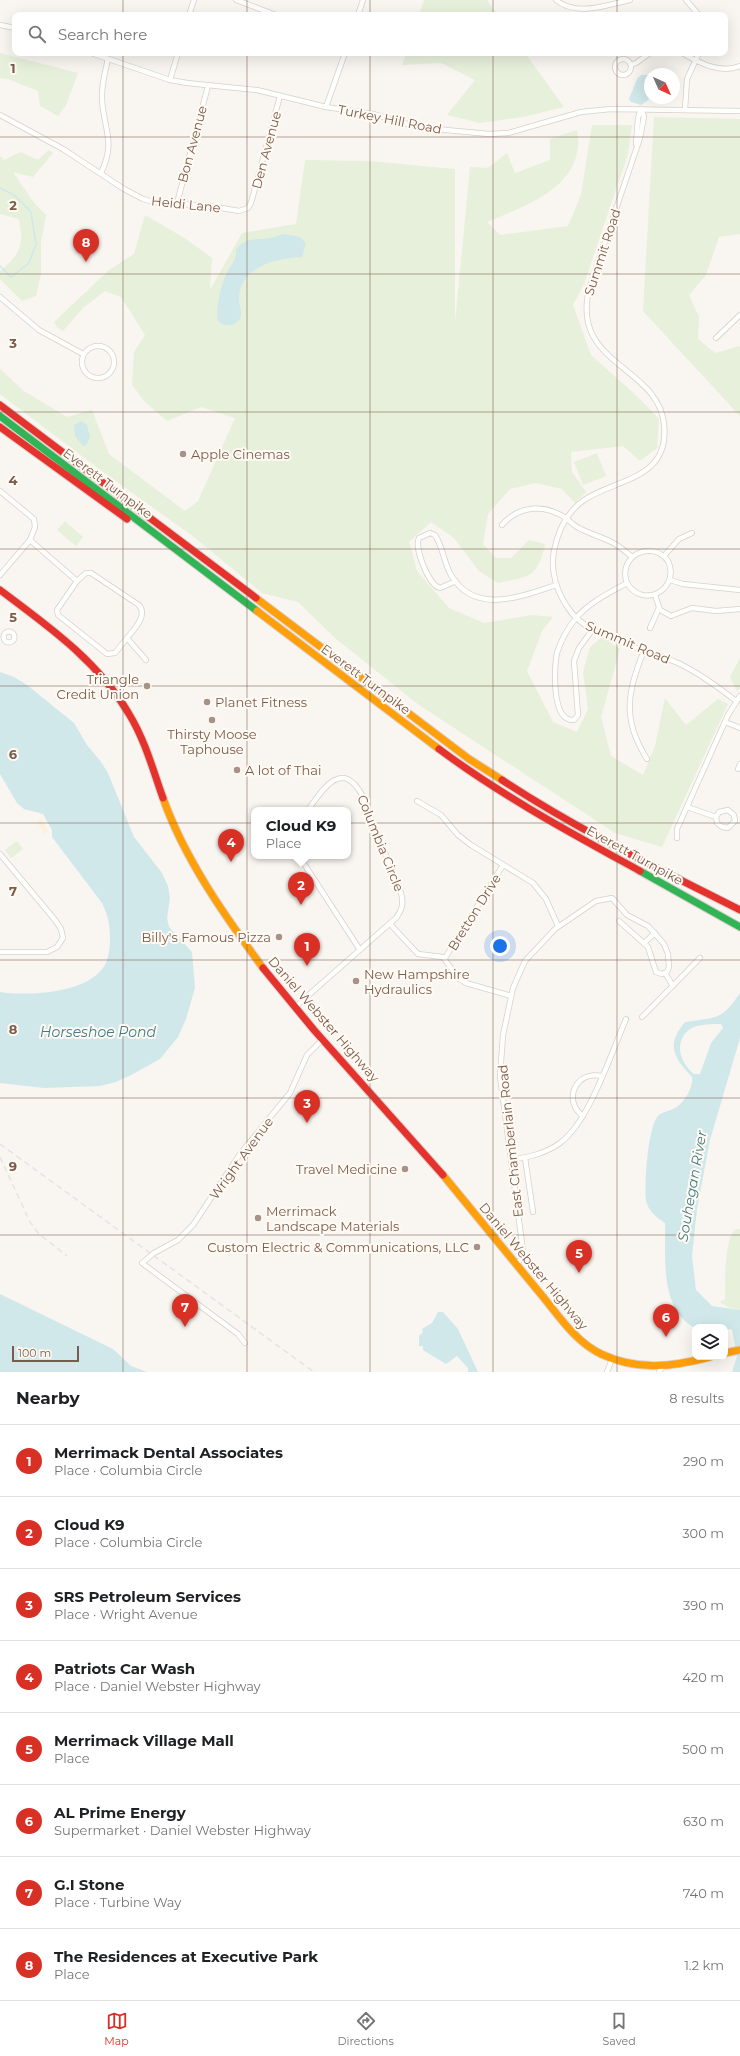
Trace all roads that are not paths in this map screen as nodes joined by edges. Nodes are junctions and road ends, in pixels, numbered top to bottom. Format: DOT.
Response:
graph roads {
  1 [pos="194,0"];
  2 [pos="236,0"];
  3 [pos="363,0"];
  4 [pos="556,0"];
  5 [pos="630,0"];
  6 [pos="686,0"];
  7 [pos="191,12"];
  8 [pos="268,12"];
  9 [pos="359,12"];
  10 [pos="696,12"];
  11 [pos="0,25"];
  12 [pos="12,27"];
  13 [pos="100,56"];
  14 [pos="177,56"];
  15 [pos="344,56"];
  16 [pos="646,56"];
  17 [pos="688,56"];
  18 [pos="697,56"];
  19 [pos="108,59"];
  20 [pos="695,60"];
  21 [pos="631,65"];
  22 [pos="740,66"];
  23 [pos="170,80"];
  24 [pos="208,86"];
  25 [pos="280,96"];
  26 [pos="326,106"];
  27 [pos="641,109"];
  28 [pos="685,109"];
  29 [pos="740,110"];
  30 [pos="0,114"];
  31 [pos="101,173"];
  32 [pos="177,203"];
  33 [pos="251,203"];
  34 [pos="0,297"];
  35 [pos="740,314"];
  36 [pos="716,338"];
  37 [pos="83,354"];
  38 [pos="0,405"];
  39 [pos="0,416"];
  40 [pos="0,427"];
  41 [pos="0,491"];
  42 [pos="566,518"];
  43 [pos="502,525"];
  44 [pos="150,530"];
  45 [pos="692,533"];
  46 [pos="30,540"];
  47 [pos="664,556"];
  48 [pos="632,557"];
  49 [pos="1,572"];
  50 [pos="670,580"];
  51 [pos="77,581"];
  52 [pos="456,581"];
  53 [pos="627,584"];
  54 [pos="556,585"];
  55 [pos="0,590"];
  56 [pos="740,590"];
  57 [pos="655,595"];
  58 [pos="659,608"];
  59 [pos="740,609"];
  60 [pos="576,618"];
  61 [pos="650,628"];
  62 [pos="593,629"];
  63 [pos="127,638"];
  64 [pos="644,650"];
  65 [pos="146,660"];
  66 [pos="740,696"];
  67 [pos="736,701"];
  68 [pos="725,722"];
  69 [pos="740,728"];
  70 [pos="647,758"];
  71 [pos="417,801"];
  72 [pos="310,807"];
  73 [pos="687,807"];
  74 [pos="716,817"];
  75 [pos="677,838"];
  76 [pos="0,854"];
  77 [pos="301,859"];
  78 [pos="503,865"];
  79 [pos="740,910"];
  80 [pos="619,921"];
  81 [pos="390,924"];
  82 [pos="738,925"];
  83 [pos="558,926"];
  84 [pos="655,933"];
  85 [pos="644,943"];
  86 [pos="360,950"];
  87 [pos="0,952"];
  88 [pos="445,958"];
  89 [pos="700,958"];
  90 [pos="665,973"];
  91 [pos="673,986"];
  92 [pos="511,996"];
  93 [pos="295,1007"];
  94 [pos="642,1017"];
  95 [pos="626,1019"];
  96 [pos="323,1039"];
  97 [pos="601,1076"];
  98 [pos="584,1116"];
  99 [pos="525,1158"];
  100 [pos="511,1160"];
  101 [pos="532,1212"];
  102 [pos="516,1265"];
  103 [pos="245,1343"];
  104 [pos="740,1350"];
  105 [pos="728,1352"];
  106 [pos="612,1359"];
  107 [pos="698,1360"];
  108 [pos="660,1370"];
  109 [pos="607,1372"];
  1 -- 7 [label="street"];
  2 -- 8 [label="street"];
  3 -- 9 [label="street"];
  4 -- 5 [label="street"];
  6 -- 10 [label="street"];
  11 -- 12 [label="street"];
  13 -- 19 [label="street, Turkey Hill Road"];
  14 -- 23 [label="street"];
  15 -- 26 [label="street"];
  16 -- 21 [label="street"];
  17 -- 20 [label="street"];
  18 -- 20 [label="street"];
  19 -- 23 [label="street, Turkey Hill Road"];
  19 -- 31 [label="street"];
  20 -- 22 [label="street"];
  20 -- 28 [label="street"];
  23 -- 24 [label="street, Turkey Hill Road"];
  24 -- 25 [label="street, Turkey Hill Road"];
  24 -- 32 [label="street, Bon Avenue"];
  25 -- 26 [label="street, Turkey Hill Road"];
  25 -- 33 [label="street, Den Avenue"];
  26 -- 27 [label="street, Turkey Hill Road"];
  27 -- 28 [label="street, Turkey Hill Road"];
  27 -- 42 [label="street, Summit Road"];
  28 -- 29 [label="street, Turkey Hill Road"];
  30 -- 31 [label="street, Heidi Lane"];
  31 -- 32 [label="street, Heidi Lane"];
  32 -- 33 [label="street, Heidi Lane"];
  34 -- 37 [label="street"];
  35 -- 36 [label="street"];
  37 -- 37 [label="street"];
  38 -- 79 [label="main road, Everett Turnpike"];
  39 -- 44 [label="main road, Everett Turnpike"];
  40 -- 44 [label="main road"];
  41 -- 46 [label="street"];
  42 -- 43 [label="street"];
  42 -- 48 [label="street"];
  42 -- 54 [label="street, Summit Road"];
  44 -- 82 [label="main road, Everett Turnpike"];
  45 -- 47 [label="street"];
  46 -- 49 [label="street"];
  46 -- 51 [label="street"];
  47 -- 48 [label="street"];
  47 -- 50 [label="street"];
  48 -- 53 [label="street"];
  50 -- 56 [label="street"];
  50 -- 57 [label="street"];
  51 -- 63 [label="street"];
  51 -- 63 [label="street"];
  52 -- 52 [label="street"];
  52 -- 54 [label="street"];
  53 -- 57 [label="street"];
  53 -- 60 [label="street"];
  54 -- 60 [label="street, Summit Road"];
  55 -- 93 [label="main road, Daniel Webster Highway"];
  57 -- 58 [label="street"];
  58 -- 59 [label="street"];
  58 -- 61 [label="street"];
  60 -- 62 [label="street, Summit Road"];
  60 -- 62 [label="street"];
  62 -- 64 [label="street, Summit Road"];
  63 -- 65 [label="street"];
  64 -- 67 [label="street, Summit Road"];
  64 -- 70 [label="street"];
  66 -- 67 [label="street"];
  67 -- 68 [label="street"];
  68 -- 69 [label="street"];
  68 -- 73 [label="street"];
  71 -- 78 [label="street"];
  72 -- 81 [label="street, Columbia Circle"];
  73 -- 74 [label="street"];
  73 -- 75 [label="street"];
  74 -- 74 [label="street"];
  76 -- 87 [label="street"];
  77 -- 86 [label="street"];
  78 -- 83 [label="street"];
  78 -- 88 [label="street, Bretton Drive"];
  80 -- 85 [label="street"];
  81 -- 86 [label="street, Columbia Circle"];
  81 -- 88 [label="street"];
  83 -- 84 [label="street, East Chamberlain Road"];
  83 -- 92 [label="street, East Chamberlain Road"];
  84 -- 85 [label="street"];
  84 -- 90 [label="street"];
  85 -- 90 [label="street"];
  86 -- 93 [label="street, Columbia Circle"];
  88 -- 92 [label="street"];
  89 -- 91 [label="street"];
  90 -- 91 [label="street"];
  91 -- 94 [label="street"];
  92 -- 100 [label="street, East Chamberlain Road"];
  93 -- 96 [label="main road, Daniel Webster Highway"];
  95 -- 97 [label="street"];
  96 -- 102 [label="main road, Daniel Webster Highway"];
  96 -- 103 [label="street, Wright Avenue"];
  97 -- 98 [label="street"];
  97 -- 98 [label="street"];
  98 -- 99 [label="street"];
  99 -- 100 [label="street"];
  99 -- 101 [label="street"];
  100 -- 102 [label="street, East Chamberlain Road"];
  102 -- 106 [label="main road, Daniel Webster Highway"];
  104 -- 105 [label="main road"];
  106 -- 108 [label="main road, Daniel Webster Highway"];
  106 -- 109 [label="street"];
  107 -- 108 [label="main road, Daniel Webster Highway"];
}
